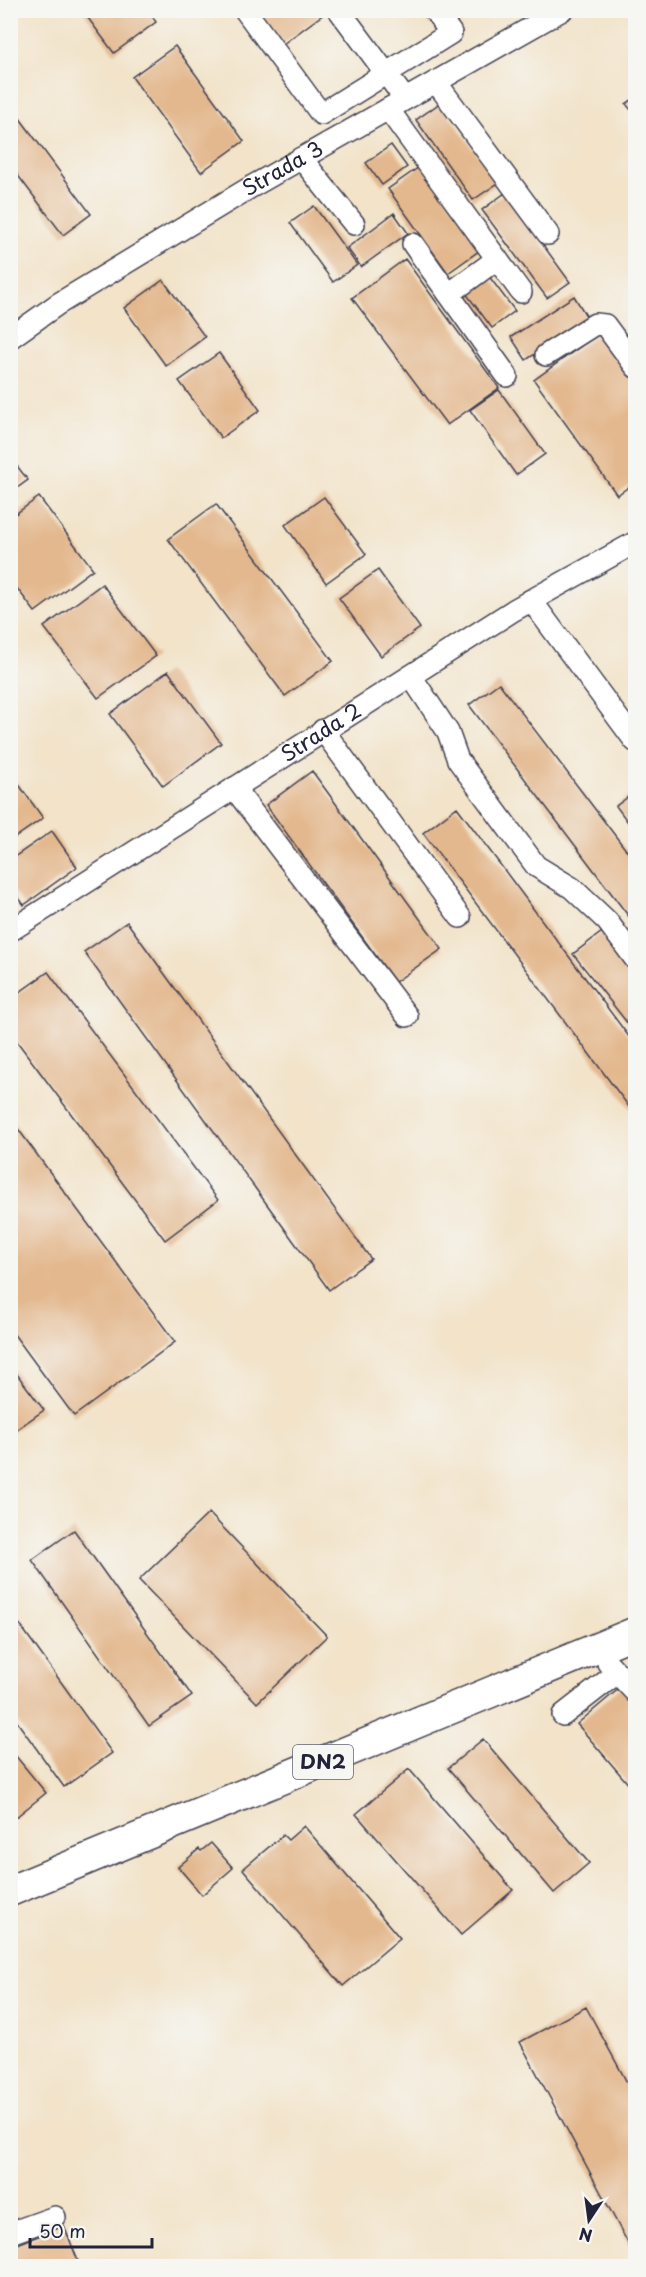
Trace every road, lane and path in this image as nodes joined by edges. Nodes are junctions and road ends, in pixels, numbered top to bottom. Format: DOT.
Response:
graph roads {
  1 [pos="245,10"];
  2 [pos="339,10"];
  3 [pos="434,10"];
  4 [pos="562,10"];
  5 [pos="386,74"];
  6 [pos="436,82"];
  7 [pos="397,104"];
  8 [pos="301,158"];
  9 [pos="354,224"];
  10 [pos="548,234"];
  11 [pos="413,244"];
  12 [pos="497,259"];
  13 [pos="521,292"];
  14 [pos="449,294"];
  15 [pos="10,338"];
  16 [pos="546,355"];
  17 [pos="636,367"];
  18 [pos="507,376"];
  19 [pos="636,542"];
  20 [pos="531,600"];
  21 [pos="411,676"];
  22 [pos="323,730"];
  23 [pos="635,741"];
  24 [pos="234,788"];
  25 [pos="460,917"];
  26 [pos="10,931"];
  27 [pos="636,960"];
  28 [pos="407,1016"];
  29 [pos="636,1614"];
  30 [pos="636,1632"];
  31 [pos="596,1649"];
  32 [pos="617,1673"];
  33 [pos="636,1693"];
  34 [pos="563,1715"];
  35 [pos="10,1872"];
  36 [pos="10,1891"];
  37 [pos="55,2217"];
  38 [pos="10,2233"];
  1 -- 5 [label="lane"];
  2 -- 5 [label="lane"];
  3 -- 5 [label="lane"];
  4 -- 6 [label="lane, Strada 3"];
  5 -- 7 [label="lane"];
  6 -- 7 [label="lane, Strada 3"];
  6 -- 10 [label="lane"];
  7 -- 8 [label="lane, Strada 3"];
  7 -- 12 [label="lane"];
  8 -- 9 [label="lane"];
  8 -- 15 [label="lane, Strada 3"];
  11 -- 14 [label="lane"];
  12 -- 13 [label="lane"];
  12 -- 14 [label="lane"];
  14 -- 18 [label="lane"];
  16 -- 17 [label="lane"];
  19 -- 20 [label="lane, Strada 2"];
  20 -- 21 [label="lane, Strada 2"];
  20 -- 23 [label="lane"];
  21 -- 22 [label="lane, Strada 2"];
  21 -- 27 [label="lane"];
  22 -- 24 [label="lane, Strada 2"];
  22 -- 25 [label="lane"];
  24 -- 26 [label="lane, Strada 2"];
  24 -- 28 [label="lane"];
  29 -- 35 [label="highway, DN2"];
  30 -- 31 [label="highway, DN2"];
  31 -- 32 [label="lane"];
  31 -- 36 [label="highway, DN2"];
  32 -- 33 [label="lane"];
  32 -- 34 [label="lane"];
  37 -- 38 [label="lane"];
}
